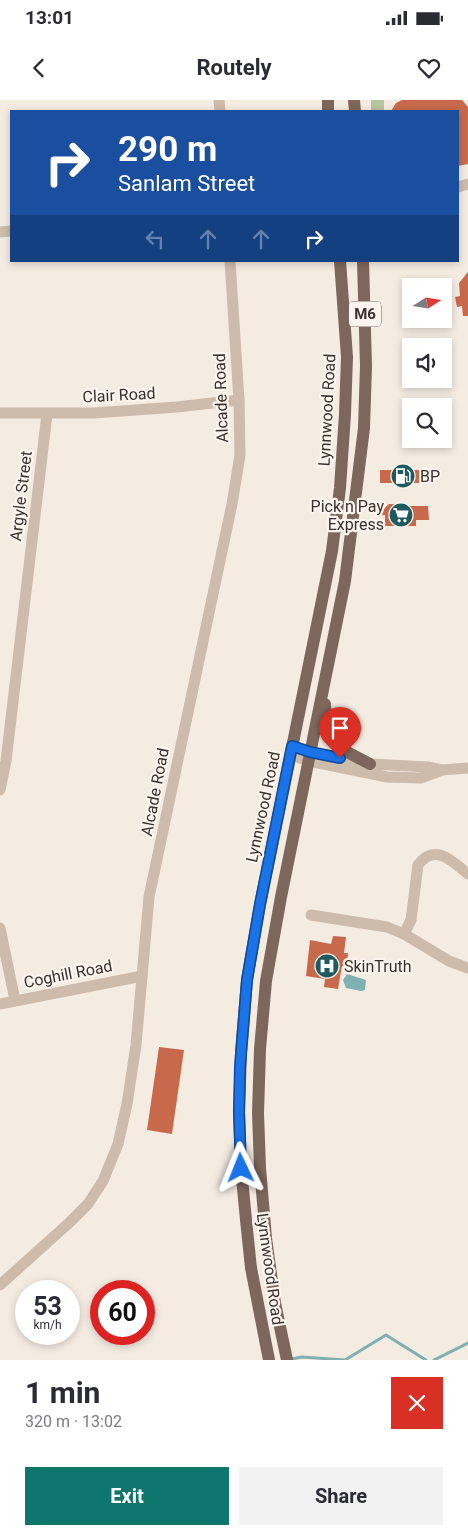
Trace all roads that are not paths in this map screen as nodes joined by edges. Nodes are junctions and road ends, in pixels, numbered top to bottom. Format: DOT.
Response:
graph roads {
  1 [pos="230,262"];
  2 [pos="340,262"];
  3 [pos="363,262"];
  4 [pos="239,400"];
  5 [pos="0,413"];
  6 [pos="47,414"];
  7 [pos="324,684"];
  8 [pos="291,750"];
  9 [pos="309,757"];
  10 [pos="370,764"];
  11 [pos="468,768"];
  12 [pos="442,770"];
  13 [pos="0,790"];
  14 [pos="468,874"];
  15 [pos="311,915"];
  16 [pos="0,928"];
  17 [pos="404,934"];
  18 [pos="468,968"];
  19 [pos="142,976"];
  20 [pos="16,1000"];
  21 [pos="0,1004"];
  22 [pos="0,1285"];
  23 [pos="268,1360"];
  24 [pos="287,1360"];
  1 -- 4 [label="street, Alcade Road"];
  2 -- 8 [label="main road, Lynnwood Road / M6"];
  3 -- 7 [label="main road, Lynnwood Road / M6"];
  4 -- 6 [label="street, Clair Road"];
  4 -- 19 [label="street, Alcade Road"];
  5 -- 6 [label="street, Clair Road"];
  6 -- 13 [label="street, Argyle Street"];
  7 -- 9 [label="main road, Lynnwood Road / M6"];
  7 -- 10 [label="main road"];
  8 -- 9 [label="street"];
  8 -- 23 [label="main road, Lynnwood Road / M6"];
  9 -- 10 [label="street"];
  9 -- 12 [label="street"];
  9 -- 24 [label="main road, Lynnwood Road / M6"];
  10 -- 12 [label="street"];
  11 -- 12 [label="street"];
  14 -- 17 [label="street"];
  15 -- 17 [label="street"];
  16 -- 20 [label="street"];
  17 -- 18 [label="street"];
  19 -- 20 [label="street, Coghill Road"];
  19 -- 22 [label="street, Alcade Road"];
  20 -- 21 [label="street, Coghill Road"];
}
